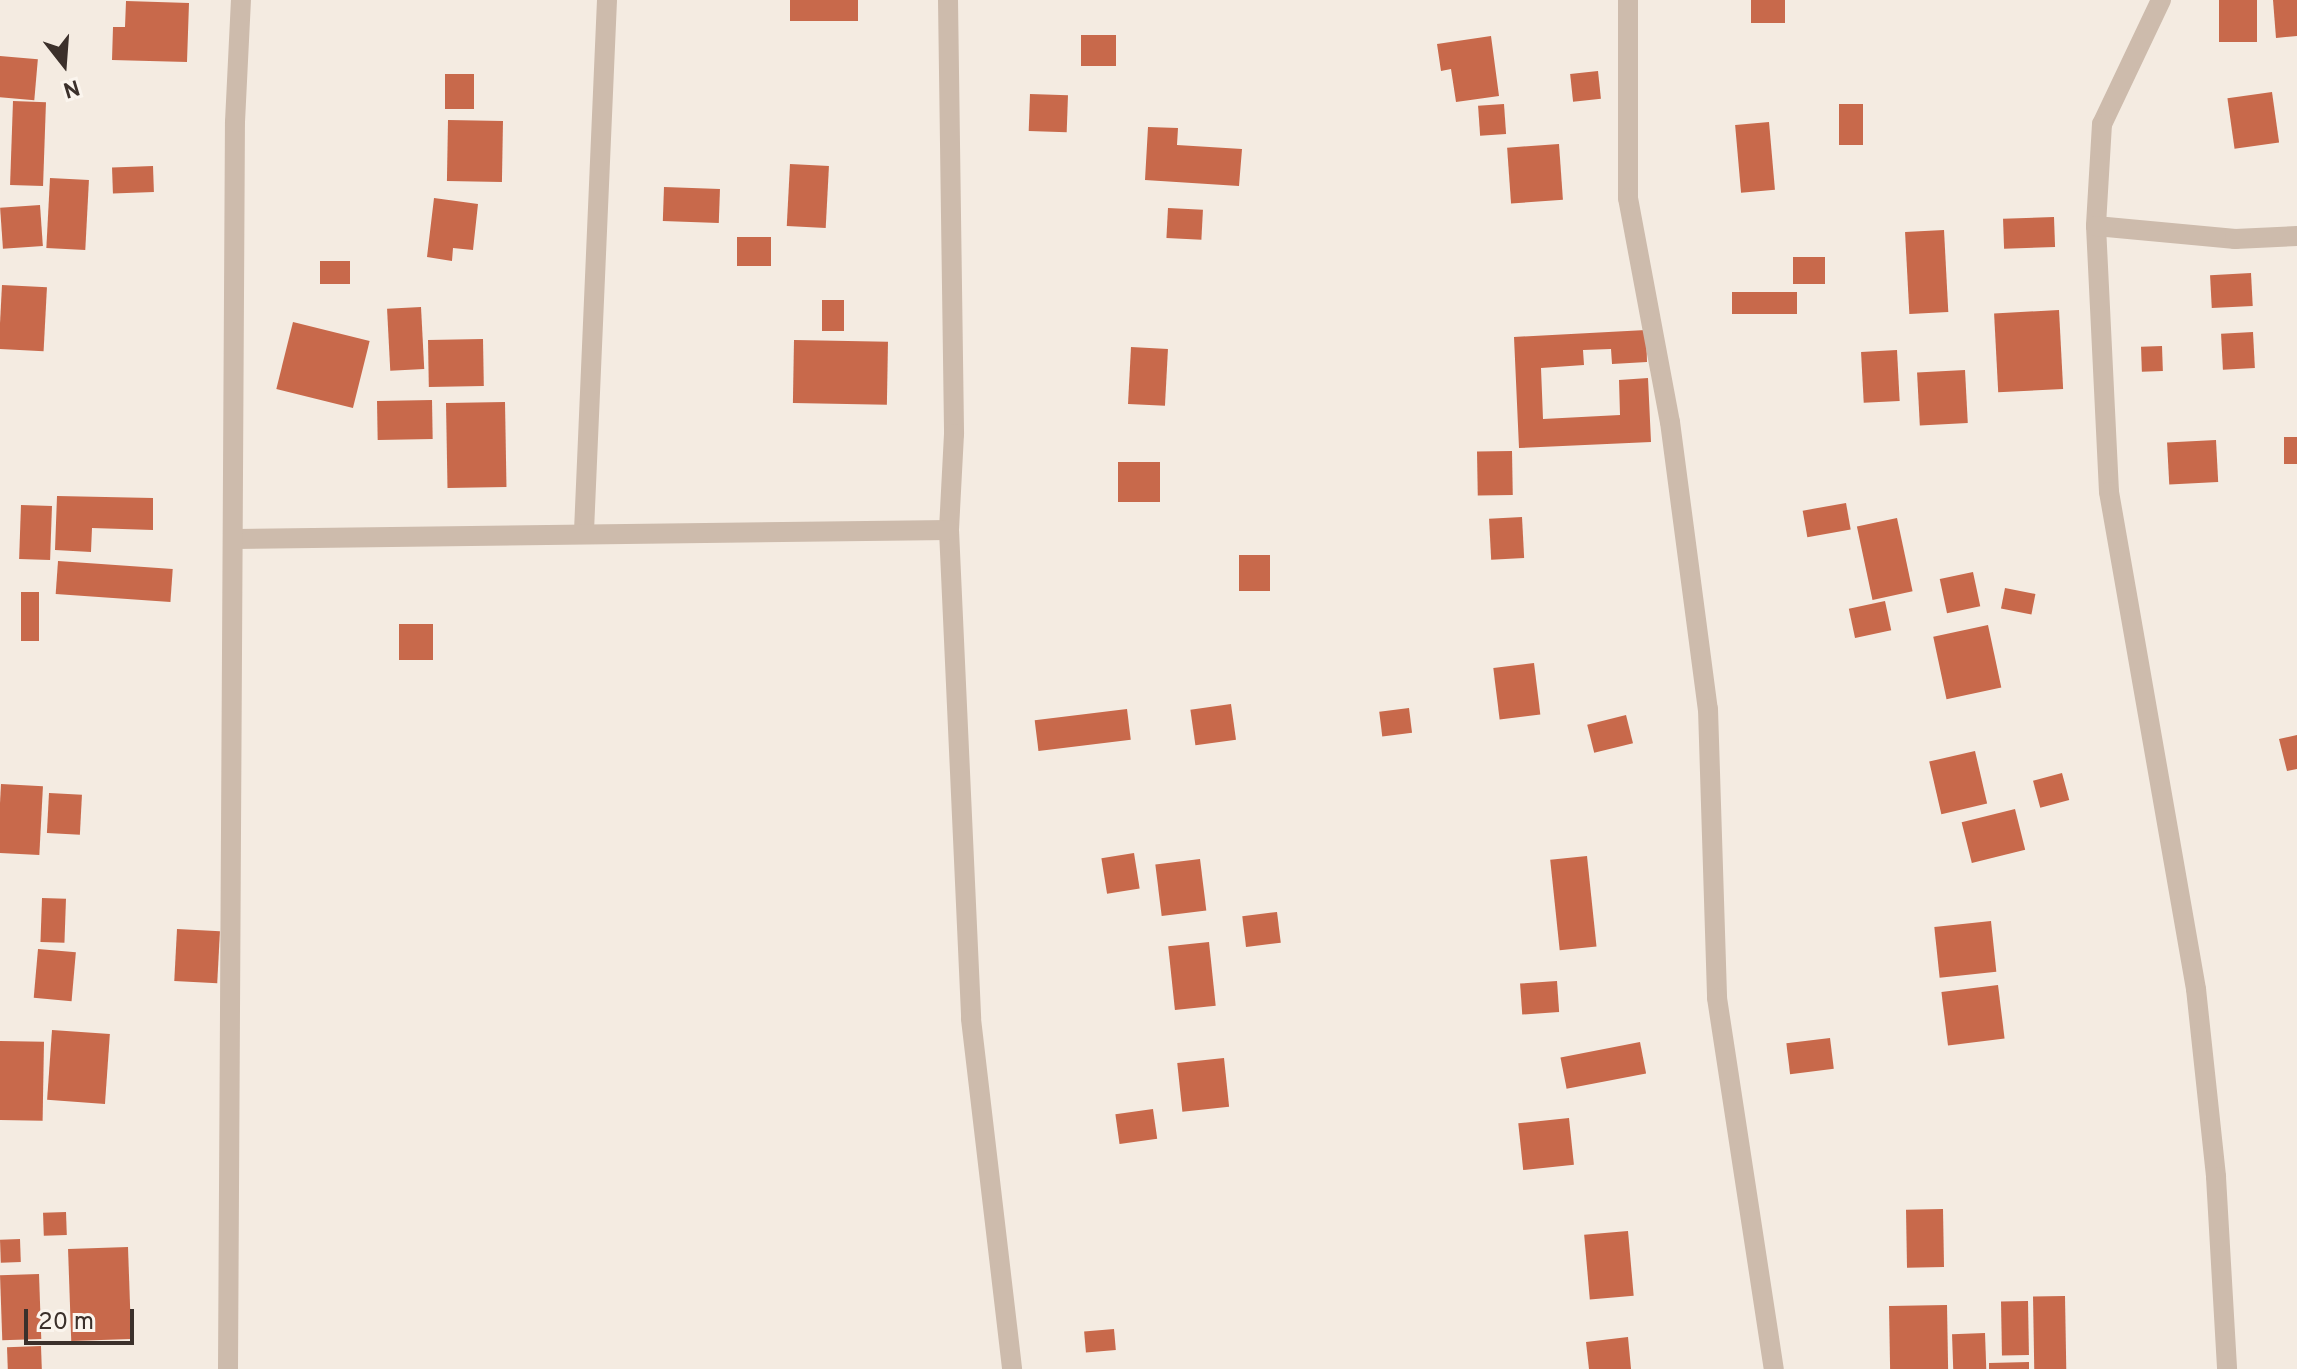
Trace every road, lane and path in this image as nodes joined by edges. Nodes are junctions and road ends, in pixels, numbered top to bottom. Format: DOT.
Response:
graph roads {
  1 [pos="241,0"];
  2 [pos="607,0"];
  3 [pos="948,0"];
  4 [pos="1628,0"];
  5 [pos="2161,0"];
  6 [pos="2096,226"];
  7 [pos="2297,236"];
  8 [pos="949,530"];
  9 [pos="584,531"];
  10 [pos="234,539"];
  11 [pos="228,1369"];
  12 [pos="1012,1369"];
  13 [pos="1774,1369"];
  14 [pos="2227,1369"];
  1 -- 10 [label="street"];
  2 -- 9 [label="street"];
  3 -- 8 [label="street"];
  4 -- 13 [label="street"];
  5 -- 6 [label="street"];
  6 -- 7 [label="street"];
  6 -- 14 [label="street"];
  8 -- 9 [label="street"];
  8 -- 12 [label="street"];
  9 -- 10 [label="street"];
  10 -- 11 [label="street"];
}
